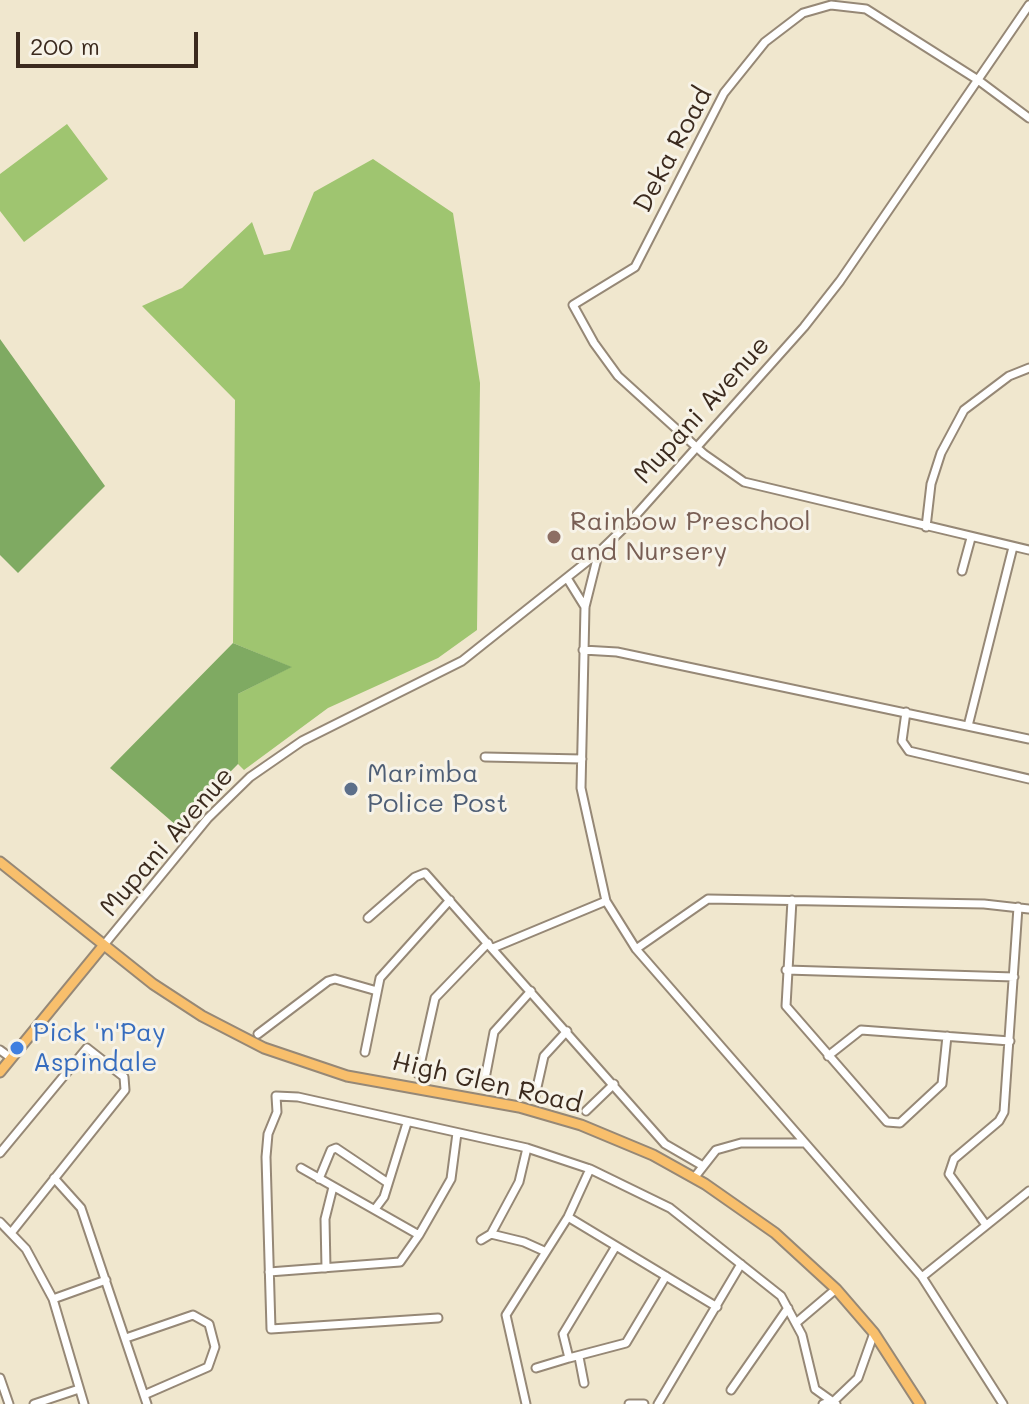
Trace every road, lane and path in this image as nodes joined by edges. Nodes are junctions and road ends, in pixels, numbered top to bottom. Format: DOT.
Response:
graph roads {
  1 [pos="1029,5"];
  2 [pos="978,80"];
  3 [pos="1029,118"];
  4 [pos="1029,368"];
  5 [pos="697,447"];
  6 [pos="926,527"];
  7 [pos="971,538"];
  8 [pos="1013,547"];
  9 [pos="1029,550"];
  10 [pos="599,552"];
  11 [pos="962,571"];
  12 [pos="567,578"];
  13 [pos="585,607"];
  14 [pos="583,650"];
  15 [pos="906,712"];
  16 [pos="968,726"];
  17 [pos="1029,739"];
  18 [pos="485,757"];
  19 [pos="582,759"];
  20 [pos="1029,779"];
  21 [pos="0,862"];
  22 [pos="450,900"];
  23 [pos="792,900"];
  24 [pos="606,901"];
  25 [pos="1018,907"];
  26 [pos="1029,909"];
  27 [pos="368,918"];
  28 [pos="103,946"];
  29 [pos="490,946"];
  30 [pos="636,949"];
  31 [pos="786,970"];
  32 [pos="1014,977"];
  33 [pos="377,991"];
  34 [pos="531,991"];
  35 [pos="567,1031"];
  36 [pos="258,1034"];
  37 [pos="947,1036"];
  38 [pos="1010,1041"];
  39 [pos="0,1050"];
  40 [pos="365,1052"];
  41 [pos="828,1056"];
  42 [pos="11,1058"];
  43 [pos="0,1072"];
  44 [pos="418,1074"];
  45 [pos="484,1084"];
  46 [pos="614,1084"];
  47 [pos="535,1096"];
  48 [pos="586,1111"];
  49 [pos="407,1123"];
  50 [pos="457,1133"];
  51 [pos="804,1143"];
  52 [pos="527,1148"];
  53 [pos="0,1153"];
  54 [pos="703,1166"];
  55 [pos="301,1168"];
  56 [pos="590,1169"];
  57 [pos="54,1178"];
  58 [pos="694,1178"];
  59 [pos="319,1179"];
  60 [pos="388,1183"];
  61 [pos="333,1187"];
  62 [pos="1029,1191"];
  63 [pos="375,1209"];
  64 [pos="568,1217"];
  65 [pos="0,1222"];
  66 [pos="986,1225"];
  67 [pos="11,1233"];
  68 [pos="491,1234"];
  69 [pos="419,1235"];
  70 [pos="481,1240"];
  71 [pos="616,1246"];
  72 [pos="544,1251"];
  73 [pos="741,1264"];
  74 [pos="326,1268"];
  75 [pos="269,1272"];
  76 [pos="666,1276"];
  77 [pos="922,1277"];
  78 [pos="106,1280"];
  79 [pos="836,1289"];
  80 [pos="53,1299"];
  81 [pos="717,1307"];
  82 [pos="788,1308"];
  83 [pos="438,1318"];
  84 [pos="796,1323"];
  85 [pos="874,1333"];
  86 [pos="126,1338"];
  87 [pos="579,1357"];
  88 [pos="569,1358"];
  89 [pos="536,1368"];
  90 [pos="0,1378"];
  91 [pos="584,1383"];
  92 [pos="79,1389"];
  93 [pos="731,1390"];
  94 [pos="144,1395"];
  95 [pos="835,1402"];
  96 [pos="9,1404"];
  97 [pos="34,1404"];
  98 [pos="84,1404"];
  99 [pos="147,1404"];
  100 [pos="526,1404"];
  101 [pos="629,1404"];
  102 [pos="644,1404"];
  103 [pos="658,1404"];
  104 [pos="823,1404"];
  105 [pos="920,1404"];
  106 [pos="1003,1404"];
  1 -- 2 [label="street, Mupani Avenue"];
  2 -- 3 [label="street"];
  2 -- 5 [label="street, Mupani Avenue"];
  2 -- 5 [label="street, Deka Road"];
  4 -- 6 [label="street"];
  5 -- 6 [label="street"];
  5 -- 10 [label="street, Mupani Avenue"];
  6 -- 7 [label="street"];
  7 -- 8 [label="street"];
  7 -- 11 [label="street"];
  8 -- 9 [label="street"];
  8 -- 16 [label="street"];
  10 -- 12 [label="street, Mupani Avenue"];
  10 -- 13 [label="street"];
  12 -- 13 [label="street"];
  12 -- 28 [label="street, Mupani Avenue"];
  13 -- 14 [label="street"];
  14 -- 15 [label="street"];
  14 -- 19 [label="street"];
  15 -- 16 [label="street"];
  15 -- 20 [label="street"];
  16 -- 17 [label="street"];
  18 -- 19 [label="street"];
  19 -- 24 [label="street"];
  21 -- 28 [label="main road, High Glen Road"];
  22 -- 27 [label="street"];
  22 -- 29 [label="street"];
  22 -- 33 [label="street"];
  23 -- 25 [label="street"];
  23 -- 30 [label="street"];
  23 -- 31 [label="street"];
  24 -- 29 [label="street"];
  24 -- 30 [label="street"];
  25 -- 26 [label="street"];
  25 -- 32 [label="street"];
  28 -- 42 [label="main road"];
  28 -- 58 [label="main road, High Glen Road"];
  29 -- 34 [label="street"];
  29 -- 44 [label="street"];
  30 -- 51 [label="street"];
  31 -- 32 [label="street"];
  31 -- 41 [label="street"];
  32 -- 38 [label="street"];
  33 -- 36 [label="street"];
  33 -- 40 [label="street"];
  34 -- 35 [label="street"];
  34 -- 45 [label="street"];
  35 -- 46 [label="street"];
  35 -- 47 [label="street"];
  37 -- 38 [label="street"];
  37 -- 41 [label="street"];
  37 -- 41 [label="street"];
  38 -- 66 [label="street"];
  39 -- 42 [label="street"];
  42 -- 43 [label="main road"];
  46 -- 48 [label="street"];
  46 -- 54 [label="street"];
  49 -- 50 [label="street"];
  49 -- 60 [label="street"];
  49 -- 75 [label="street"];
  50 -- 52 [label="street"];
  50 -- 69 [label="street"];
  51 -- 54 [label="street"];
  51 -- 77 [label="street"];
  52 -- 56 [label="street"];
  52 -- 68 [label="street"];
  53 -- 57 [label="street"];
  54 -- 58 [label="street"];
  55 -- 59 [label="street"];
  56 -- 64 [label="street"];
  56 -- 73 [label="street"];
  57 -- 67 [label="street"];
  57 -- 78 [label="street"];
  58 -- 79 [label="main road, High Glen Road"];
  59 -- 60 [label="street"];
  59 -- 61 [label="street"];
  60 -- 63 [label="street"];
  61 -- 63 [label="street"];
  61 -- 74 [label="street"];
  62 -- 66 [label="street"];
  63 -- 69 [label="street"];
  64 -- 71 [label="street"];
  64 -- 72 [label="street"];
  65 -- 67 [label="street"];
  66 -- 77 [label="street"];
  67 -- 80 [label="street"];
  68 -- 70 [label="street"];
  68 -- 72 [label="street"];
  69 -- 74 [label="street"];
  71 -- 76 [label="street"];
  71 -- 88 [label="street"];
  72 -- 100 [label="street"];
  73 -- 81 [label="street"];
  73 -- 82 [label="street"];
  74 -- 75 [label="street"];
  75 -- 83 [label="street"];
  76 -- 81 [label="street"];
  76 -- 87 [label="street"];
  77 -- 106 [label="street"];
  78 -- 80 [label="street"];
  78 -- 86 [label="street"];
  79 -- 84 [label="street"];
  79 -- 85 [label="main road, High Glen Road"];
  80 -- 92 [label="street"];
  81 -- 103 [label="street"];
  82 -- 84 [label="street"];
  82 -- 93 [label="street"];
  84 -- 95 [label="street"];
  85 -- 95 [label="street"];
  85 -- 105 [label="main road, High Glen Road"];
  86 -- 94 [label="street"];
  86 -- 94 [label="street"];
  87 -- 88 [label="street"];
  87 -- 91 [label="street"];
  88 -- 89 [label="street"];
  90 -- 96 [label="street"];
  92 -- 97 [label="street"];
  92 -- 98 [label="street"];
  94 -- 99 [label="street"];
  95 -- 104 [label="street"];
  101 -- 102 [label="street"];
}
